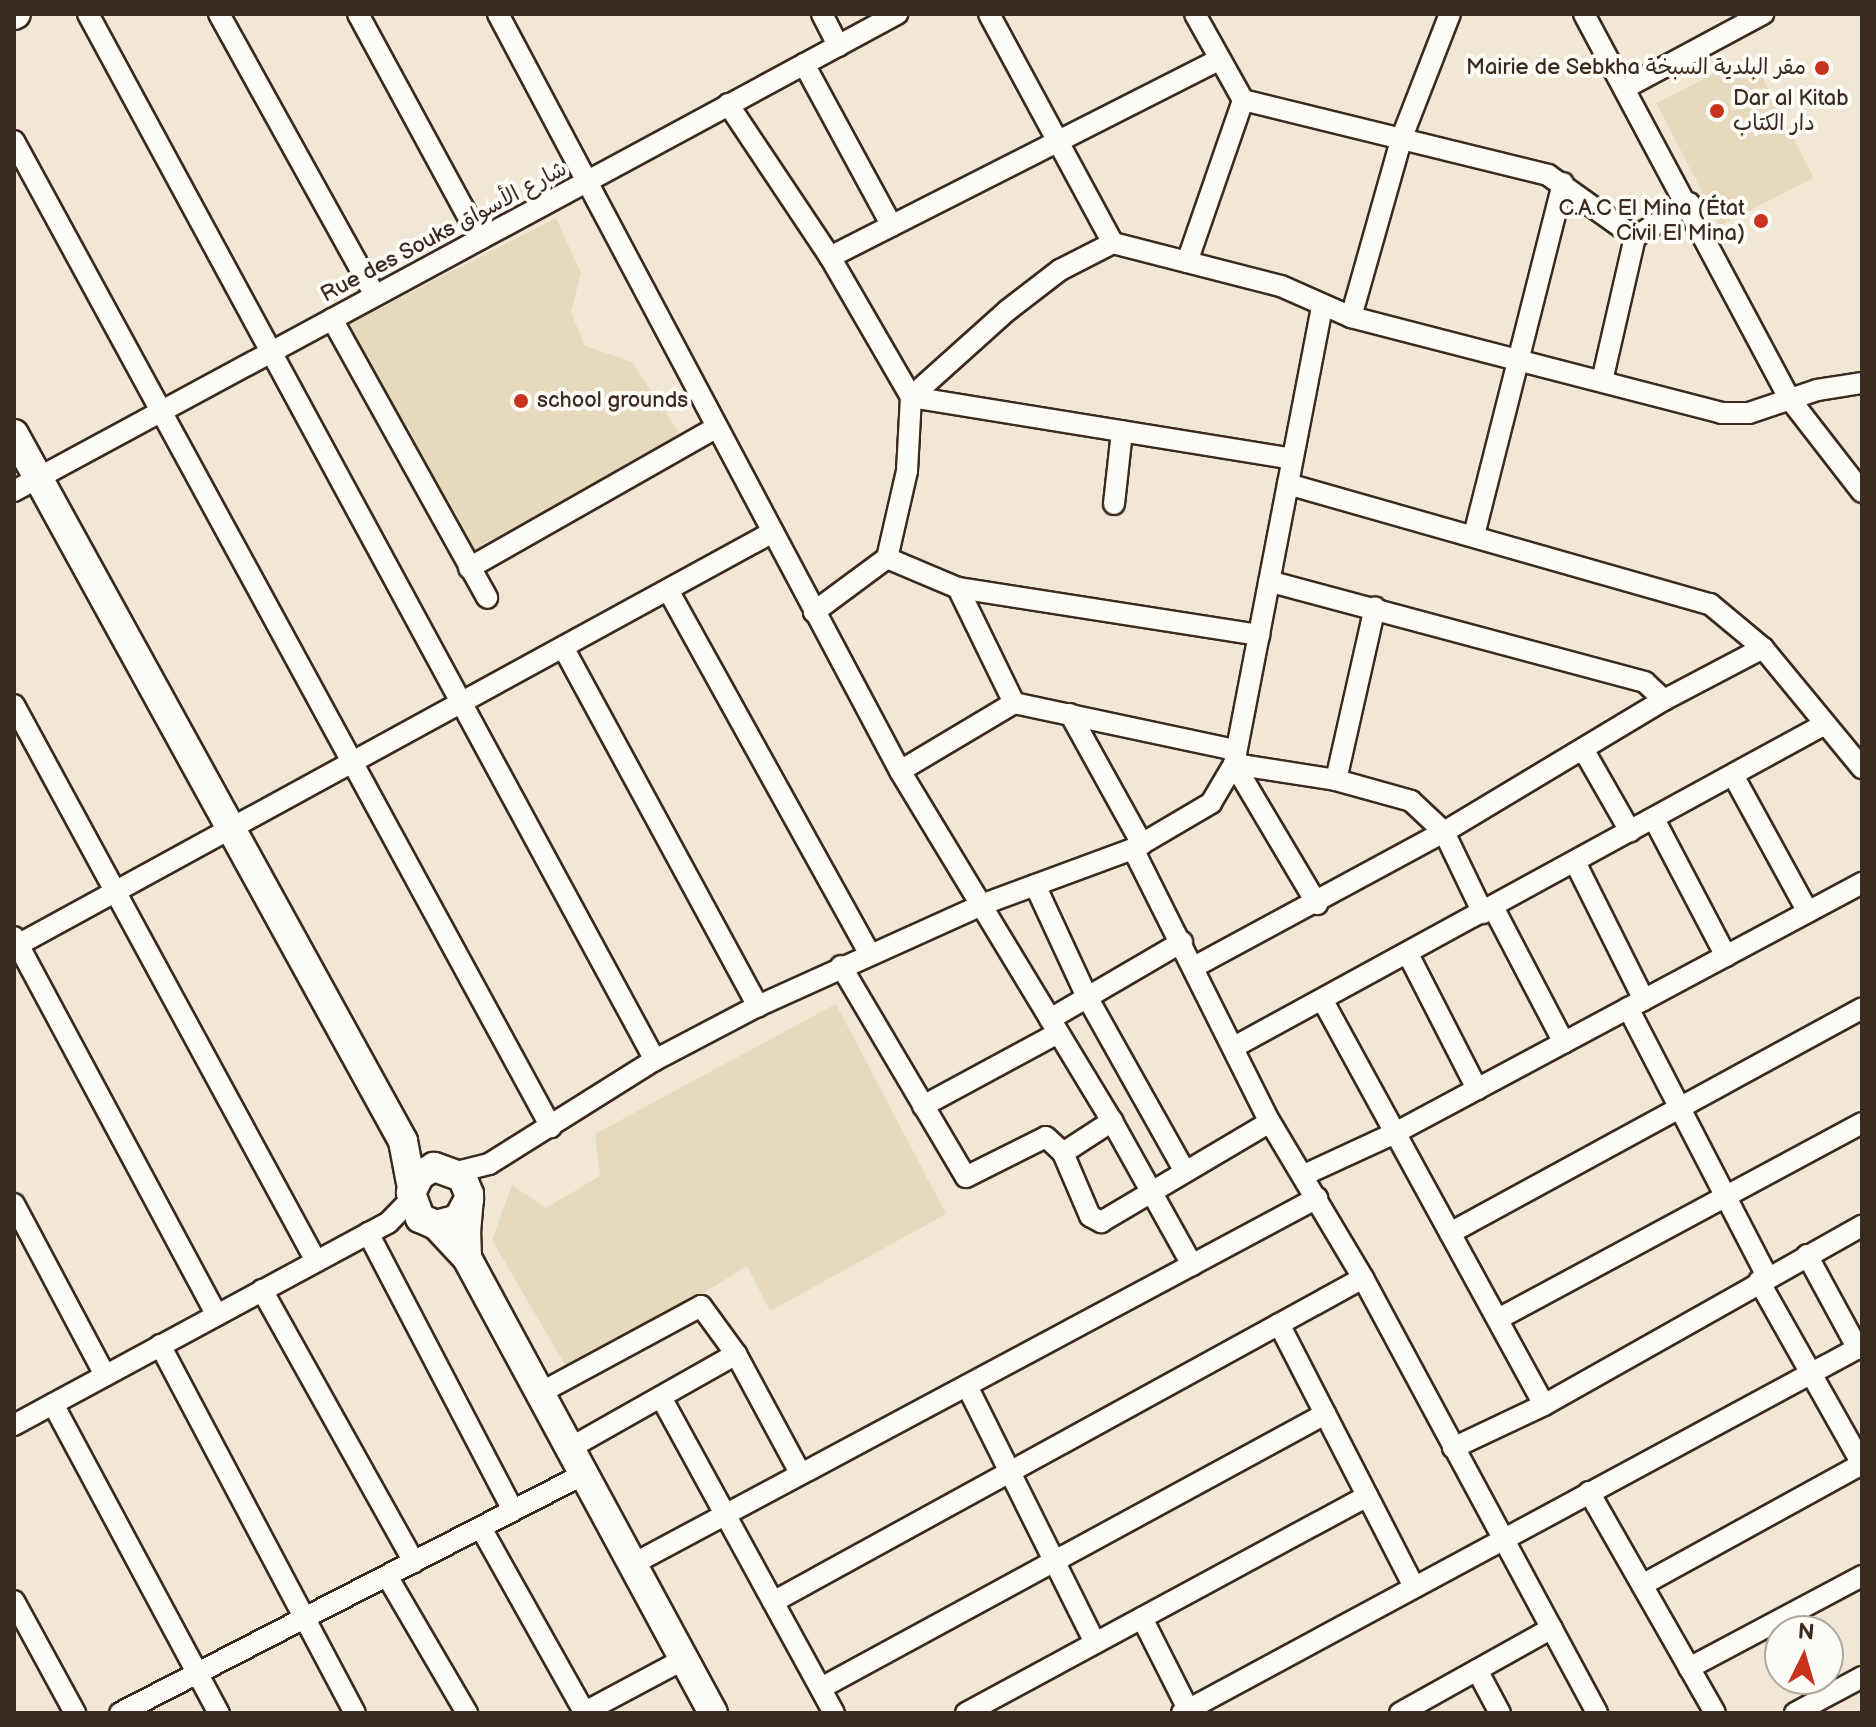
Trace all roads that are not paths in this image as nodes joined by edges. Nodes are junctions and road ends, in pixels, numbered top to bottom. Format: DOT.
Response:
graph roads {
  1 [pos="88,14"];
  2 [pos="219,14"];
  3 [pos="358,14"];
  4 [pos="822,14"];
  5 [pos="897,14"];
  6 [pos="989,14"];
  7 [pos="1195,14"];
  8 [pos="1450,14"];
  9 [pos="1584,14"];
  10 [pos="1763,14"];
  11 [pos="503,16"];
  12 [pos="838,46"];
  13 [pos="1219,60"];
  14 [pos="804,64"];
  15 [pos="1625,88"];
  16 [pos="1243,100"];
  17 [pos="728,104"];
  18 [pos="1402,137"];
  19 [pos="14,141"];
  20 [pos="1057,146"];
  21 [pos="586,183"];
  22 [pos="1563,183"];
  23 [pos="1689,203"];
  24 [pos="892,226"];
  25 [pos="1635,237"];
  26 [pos="480,239"];
  27 [pos="1113,243"];
  28 [pos="830,257"];
  29 [pos="1187,262"];
  30 [pos="375,296"];
  31 [pos="1322,305"];
  32 [pos="1351,317"];
  33 [pos="332,319"];
  34 [pos="271,352"];
  35 [pos="1519,363"];
  36 [pos="1602,381"];
  37 [pos="1862,383"];
  38 [pos="911,397"];
  39 [pos="1789,398"];
  40 [pos="161,412"];
  41 [pos="715,428"];
  42 [pos="1122,431"];
  43 [pos="14,434"];
  44 [pos="1292,459"];
  45 [pos="1288,484"];
  46 [pos="26,485"];
  47 [pos="1862,492"];
  48 [pos="1114,504"];
  49 [pos="773,532"];
  50 [pos="1474,535"];
  51 [pos="887,558"];
  52 [pos="469,568"];
  53 [pos="1269,581"];
  54 [pos="958,588"];
  55 [pos="668,590"];
  56 [pos="487,598"];
  57 [pos="1375,607"];
  58 [pos="814,612"];
  59 [pos="1259,635"];
  60 [pos="563,647"];
  61 [pos="1763,648"];
  62 [pos="1664,700"];
  63 [pos="462,703"];
  64 [pos="1014,703"];
  65 [pos="14,705"];
  66 [pos="1070,714"];
  67 [pos="1823,725"];
  68 [pos="1583,749"];
  69 [pos="1235,757"];
  70 [pos="351,763"];
  71 [pos="1862,768"];
  72 [pos="900,771"];
  73 [pos="1733,775"];
  74 [pos="1336,780"];
  75 [pos="1654,819"];
  76 [pos="231,828"];
  77 [pos="1630,831"];
  78 [pos="1444,832"];
  79 [pos="1138,847"];
  80 [pos="1575,862"];
  81 [pos="1862,883"];
  82 [pos="1035,885"];
  83 [pos="117,890"];
  84 [pos="984,904"];
  85 [pos="1317,904"];
  86 [pos="1488,910"];
  87 [pos="1808,912"];
  88 [pos="1182,942"];
  89 [pos="15,943"];
  90 [pos="869,952"];
  91 [pos="1408,954"];
  92 [pos="1726,956"];
  93 [pos="841,966"];
  94 [pos="1194,967"];
  95 [pos="1087,997"];
  96 [pos="1323,1001"];
  97 [pos="1636,1004"];
  98 [pos="758,1006"];
  99 [pos="1862,1008"];
  100 [pos="1054,1026"];
  101 [pos="1564,1043"];
  102 [pos="1234,1047"];
  103 [pos="655,1060"];
  104 [pos="1477,1089"];
  105 [pos="923,1106"];
  106 [pos="1680,1107"];
  107 [pos="1112,1121"];
  108 [pos="1270,1122"];
  109 [pos="1862,1123"];
  110 [pos="551,1127"];
  111 [pos="1395,1133"];
  112 [pos="403,1141"];
  113 [pos="1063,1153"];
  114 [pos="1184,1170"];
  115 [pos="1304,1175"];
  116 [pos="459,1182"];
  117 [pos="1152,1191"];
  118 [pos="1726,1196"];
  119 [pos="1317,1198"];
  120 [pos="14,1204"];
  121 [pos="420,1208"];
  122 [pos="1862,1226"];
  123 [pos="368,1233"];
  124 [pos="1450,1233"];
  125 [pos="1807,1255"];
  126 [pos="467,1258"];
  127 [pos="316,1261"];
  128 [pos="1192,1265"];
  129 [pos="1363,1278"];
  130 [pos="1763,1278"];
  131 [pos="262,1290"];
  132 [pos="217,1315"];
  133 [pos="1498,1319"];
  134 [pos="1279,1324"];
  135 [pos="160,1345"];
  136 [pos="1860,1347"];
  137 [pos="736,1354"];
  138 [pos="1810,1374"];
  139 [pos="105,1375"];
  140 [pos="967,1386"];
  141 [pos="540,1393"];
  142 [pos="662,1399"];
  143 [pos="53,1404"];
  144 [pos="1544,1405"];
  145 [pos="1325,1414"];
  146 [pos="14,1425"];
  147 [pos="570,1448"];
  148 [pos="1453,1448"];
  149 [pos="1010,1472"];
  150 [pos="800,1473"];
  151 [pos="584,1474"];
  152 [pos="1589,1492"];
  153 [pos="1367,1496"];
  154 [pos="513,1510"];
  155 [pos="726,1514"];
  156 [pos="481,1528"];
  157 [pos="1503,1538"];
  158 [pos="1054,1561"];
  159 [pos="414,1562"];
  160 [pos="633,1564"];
  161 [pos="387,1576"];
  162 [pos="1862,1576"];
  163 [pos="1642,1585"];
  164 [pos="1414,1587"];
  165 [pos="14,1601"];
  166 [pos="773,1602"];
  167 [pos="305,1618"];
  168 [pos="1142,1618"];
  169 [pos="1552,1628"];
  170 [pos="1095,1643"];
  171 [pos="684,1659"];
  172 [pos="1689,1668"];
  173 [pos="1477,1670"];
  174 [pos="197,1673"];
  175 [pos="1862,1677"];
  176 [pos="821,1688"];
  177 [pos="1185,1711"];
  178 [pos="75,1713"];
  179 [pos="120,1713"];
  180 [pos="219,1713"];
  181 [pos="355,1713"];
  182 [pos="467,1713"];
  183 [pos="584,1713"];
  184 [pos="713,1713"];
  185 [pos="834,1713"];
  186 [pos="966,1713"];
  187 [pos="1400,1713"];
  188 [pos="1500,1713"];
  189 [pos="1597,1713"];
  190 [pos="1715,1713"];
  191 [pos="1795,1713"];
  1 -- 34 [label="street"];
  2 -- 30 [label="street"];
  3 -- 26 [label="street"];
  4 -- 12 [label="street"];
  5 -- 12 [label="street, Rue des Souks شارع الأسواق"];
  6 -- 20 [label="street"];
  7 -- 13 [label="street"];
  8 -- 18 [label="street"];
  9 -- 15 [label="street"];
  10 -- 15 [label="street"];
  11 -- 21 [label="street"];
  12 -- 14 [label="street, Rue des Souks شارع الأسواق"];
  13 -- 16 [label="street"];
  13 -- 20 [label="street"];
  14 -- 17 [label="street, Rue des Souks شارع الأسواق"];
  14 -- 24 [label="street"];
  15 -- 23 [label="street"];
  16 -- 18 [label="street"];
  16 -- 29 [label="street"];
  17 -- 21 [label="street, Rue des Souks شارع الأسواق"];
  17 -- 28 [label="street"];
  18 -- 22 [label="street"];
  18 -- 32 [label="street"];
  19 -- 40 [label="street"];
  20 -- 24 [label="street"];
  20 -- 27 [label="street"];
  21 -- 26 [label="street, Rue des Souks شارع الأسواق"];
  21 -- 41 [label="street"];
  22 -- 25 [label="street"];
  22 -- 35 [label="street"];
  23 -- 25 [label="street"];
  23 -- 39 [label="street"];
  24 -- 28 [label="street"];
  25 -- 36 [label="street"];
  26 -- 30 [label="street, Rue des Souks شارع الأسواق"];
  27 -- 29 [label="street"];
  27 -- 38 [label="street"];
  28 -- 38 [label="street"];
  29 -- 31 [label="street"];
  30 -- 33 [label="street, Rue des Souks شارع الأسواق"];
  31 -- 32 [label="street"];
  31 -- 44 [label="street"];
  32 -- 35 [label="street"];
  33 -- 34 [label="street, Rue des Souks شارع الأسواق"];
  33 -- 52 [label="street"];
  34 -- 40 [label="street, Rue des Souks شارع الأسواق"];
  34 -- 63 [label="street"];
  35 -- 36 [label="street"];
  35 -- 50 [label="street"];
  36 -- 39 [label="street"];
  37 -- 39 [label="street"];
  38 -- 42 [label="street"];
  38 -- 51 [label="street"];
  39 -- 47 [label="street"];
  40 -- 46 [label="street, Rue des Souks شارع الأسواق"];
  40 -- 70 [label="street"];
  41 -- 49 [label="street"];
  41 -- 52 [label="street"];
  42 -- 44 [label="street"];
  42 -- 48 [label="street"];
  43 -- 46 [label="street"];
  44 -- 45 [label="street"];
  45 -- 50 [label="street"];
  45 -- 53 [label="street"];
  46 -- 76 [label="street"];
  49 -- 55 [label="street"];
  49 -- 58 [label="street"];
  50 -- 61 [label="street"];
  51 -- 54 [label="street"];
  51 -- 58 [label="street"];
  52 -- 56 [label="street"];
  53 -- 57 [label="street"];
  53 -- 59 [label="street"];
  54 -- 59 [label="street"];
  54 -- 64 [label="street"];
  55 -- 60 [label="street"];
  55 -- 90 [label="street"];
  57 -- 62 [label="street"];
  57 -- 74 [label="street"];
  58 -- 72 [label="street"];
  59 -- 69 [label="street"];
  60 -- 63 [label="street"];
  60 -- 98 [label="street"];
  61 -- 62 [label="street"];
  61 -- 67 [label="street"];
  62 -- 68 [label="street"];
  63 -- 70 [label="street"];
  63 -- 103 [label="street"];
  64 -- 66 [label="street"];
  64 -- 72 [label="street"];
  65 -- 83 [label="street"];
  66 -- 69 [label="street"];
  66 -- 79 [label="street"];
  67 -- 71 [label="street"];
  67 -- 73 [label="street"];
  68 -- 77 [label="street"];
  68 -- 78 [label="street"];
  69 -- 74 [label="street"];
  69 -- 79 [label="street"];
  69 -- 85 [label="street"];
  70 -- 76 [label="street"];
  70 -- 110 [label="street"];
  72 -- 84 [label="street"];
  73 -- 75 [label="street"];
  73 -- 87 [label="street"];
  74 -- 78 [label="street"];
  75 -- 77 [label="street"];
  75 -- 92 [label="street"];
  76 -- 83 [label="street"];
  76 -- 112 [label="street"];
  77 -- 80 [label="street"];
  78 -- 85 [label="street"];
  78 -- 86 [label="street"];
  79 -- 82 [label="street"];
  79 -- 88 [label="street"];
  80 -- 86 [label="street"];
  80 -- 97 [label="street"];
  81 -- 87 [label="street"];
  82 -- 84 [label="street"];
  82 -- 95 [label="street"];
  83 -- 89 [label="street"];
  83 -- 127 [label="street"];
  84 -- 90 [label="street"];
  84 -- 100 [label="street"];
  85 -- 94 [label="street"];
  86 -- 91 [label="street"];
  86 -- 101 [label="street"];
  87 -- 92 [label="street"];
  88 -- 94 [label="street"];
  88 -- 95 [label="street"];
  89 -- 132 [label="street"];
  90 -- 93 [label="street"];
  91 -- 96 [label="street"];
  91 -- 104 [label="street"];
  92 -- 97 [label="street"];
  93 -- 98 [label="street"];
  93 -- 105 [label="street"];
  94 -- 102 [label="street"];
  95 -- 100 [label="street"];
  95 -- 114 [label="street"];
  96 -- 102 [label="street"];
  96 -- 111 [label="street"];
  97 -- 101 [label="street"];
  97 -- 106 [label="street"];
  98 -- 103 [label="street"];
  99 -- 106 [label="street"];
  100 -- 105 [label="street"];
  100 -- 107 [label="street"];
  101 -- 104 [label="street"];
  102 -- 108 [label="street"];
  103 -- 110 [label="street"];
  104 -- 111 [label="street"];
  105 -- 113 [label="street"];
  106 -- 118 [label="street"];
  106 -- 124 [label="street"];
  107 -- 113 [label="street"];
  107 -- 117 [label="street"];
  108 -- 114 [label="street"];
  108 -- 115 [label="street"];
  109 -- 118 [label="street"];
  110 -- 116 [label="street"];
  111 -- 115 [label="street"];
  111 -- 124 [label="street"];
  112 -- 116 [label="street"];
  112 -- 121 [label="street"];
  113 -- 117 [label="street"];
  114 -- 117 [label="street"];
  115 -- 119 [label="street"];
  116 -- 121 [label="street"];
  116 -- 121 [label="street"];
  116 -- 126 [label="street"];
  117 -- 128 [label="street"];
  118 -- 130 [label="street"];
  118 -- 133 [label="street"];
  119 -- 128 [label="street"];
  119 -- 129 [label="street"];
  120 -- 139 [label="street"];
  121 -- 123 [label="street"];
  121 -- 126 [label="street"];
  122 -- 125 [label="street"];
  123 -- 127 [label="street"];
  123 -- 154 [label="street"];
  124 -- 133 [label="street"];
  125 -- 130 [label="street"];
  125 -- 136 [label="street"];
  126 -- 141 [label="street"];
  127 -- 131 [label="street"];
  128 -- 140 [label="street"];
  129 -- 134 [label="street"];
  129 -- 148 [label="street"];
  130 -- 138 [label="street"];
  130 -- 144 [label="street"];
  131 -- 132 [label="street"];
  131 -- 159 [label="street"];
  132 -- 135 [label="street"];
  133 -- 144 [label="street"];
  134 -- 145 [label="street"];
  134 -- 149 [label="street"];
  135 -- 139 [label="street"];
  135 -- 167 [label="street"];
  136 -- 138 [label="street"];
  137 -- 141 [label="street"];
  137 -- 142 [label="street"];
  137 -- 150 [label="street"];
  138 -- 152 [label="street"];
  138 -- 163 [label="street"];
  139 -- 143 [label="street"];
  140 -- 149 [label="street"];
  140 -- 150 [label="street"];
  141 -- 147 [label="street"];
  142 -- 147 [label="street"];
  142 -- 155 [label="street"];
  143 -- 146 [label="street"];
  143 -- 174 [label="street"];
  144 -- 148 [label="street"];
  145 -- 153 [label="street"];
  145 -- 158 [label="street"];
  147 -- 151 [label="street"];
  148 -- 157 [label="street"];
  149 -- 158 [label="street"];
  149 -- 166 [label="street"];
  150 -- 155 [label="street"];
  151 -- 154 [label="street"];
  151 -- 160 [label="street"];
  152 -- 157 [label="street"];
  152 -- 163 [label="street"];
  153 -- 164 [label="street"];
  153 -- 168 [label="street"];
  154 -- 156 [label="street"];
  155 -- 160 [label="street"];
  155 -- 166 [label="street"];
  156 -- 159 [label="street"];
  156 -- 183 [label="street"];
  157 -- 164 [label="street"];
  157 -- 169 [label="street"];
  158 -- 170 [label="street"];
  158 -- 176 [label="street"];
  159 -- 161 [label="street"];
  160 -- 171 [label="street"];
  161 -- 167 [label="street"];
  161 -- 182 [label="street"];
  162 -- 172 [label="street"];
  163 -- 172 [label="street"];
  164 -- 177 [label="street"];
  165 -- 178 [label="street"];
  166 -- 176 [label="street"];
  167 -- 174 [label="street"];
  167 -- 181 [label="street"];
  168 -- 170 [label="street"];
  168 -- 177 [label="street"];
  169 -- 173 [label="street"];
  169 -- 189 [label="street"];
  170 -- 186 [label="street"];
  171 -- 183 [label="street"];
  171 -- 184 [label="street"];
  172 -- 190 [label="street"];
  173 -- 187 [label="street"];
  173 -- 188 [label="street"];
  174 -- 179 [label="street"];
  174 -- 180 [label="street"];
  175 -- 191 [label="street"];
  176 -- 185 [label="street"];
}
